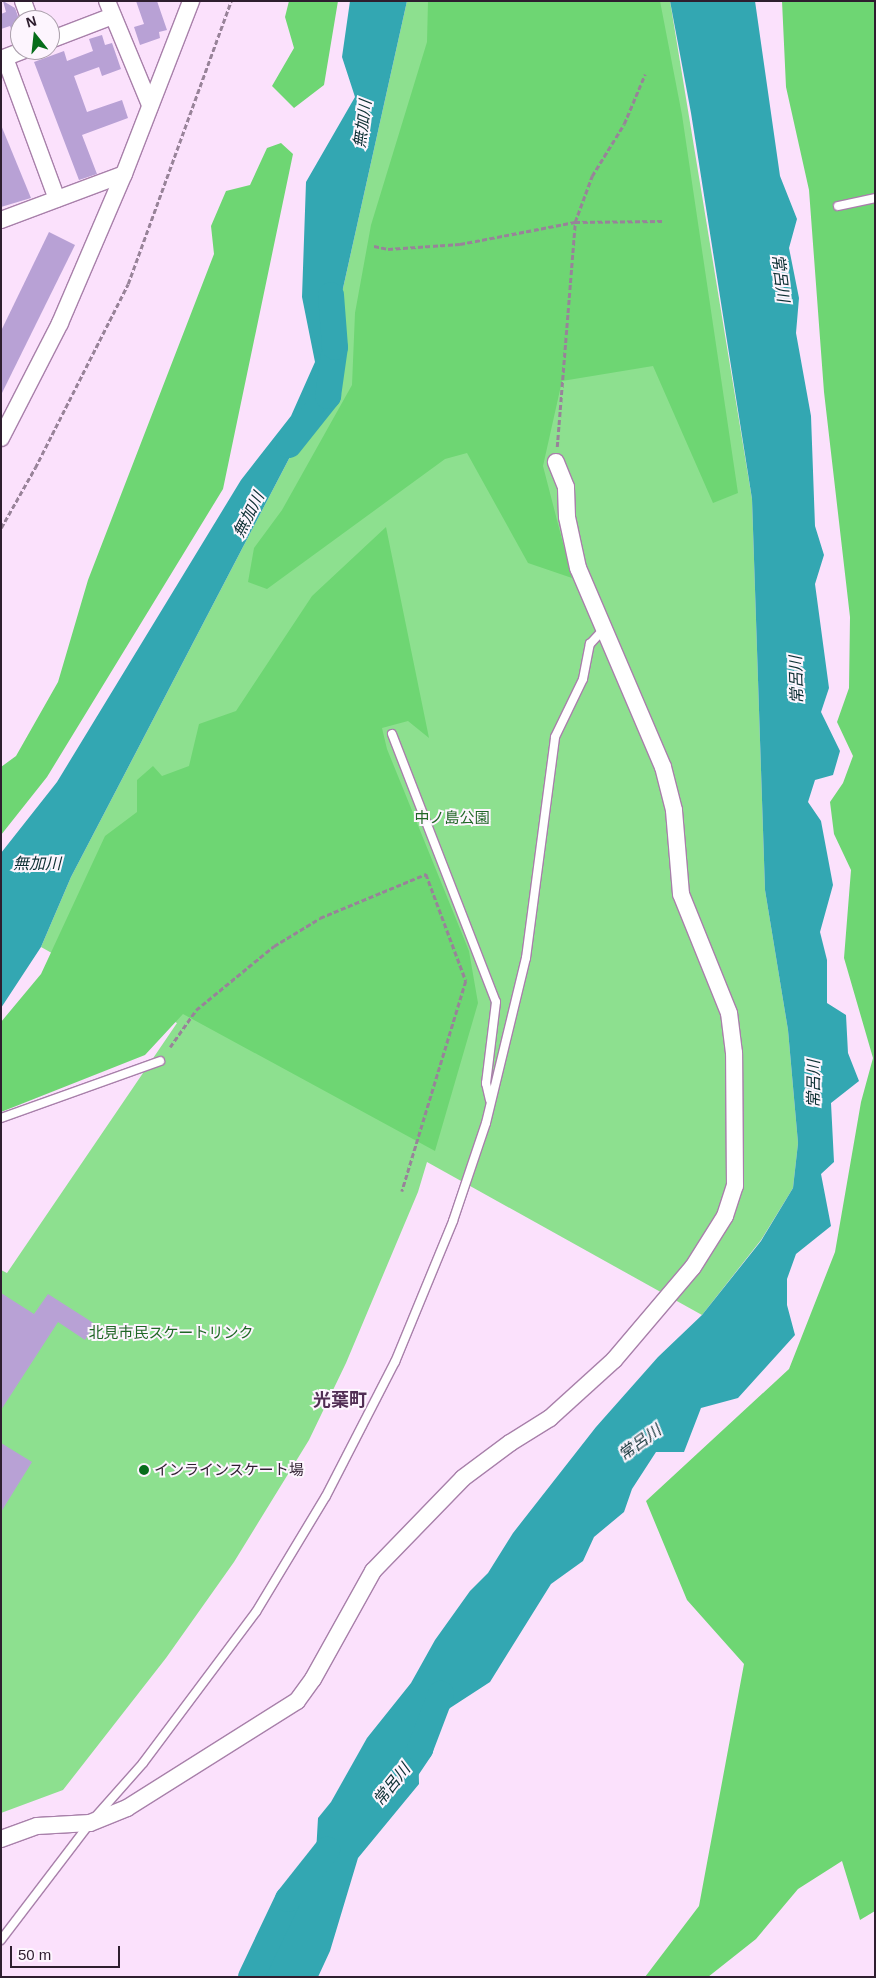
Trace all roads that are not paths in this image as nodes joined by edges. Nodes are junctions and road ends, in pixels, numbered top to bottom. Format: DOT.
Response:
graph roads {
  1 [pos="191,1"];
  2 [pos="110,8"];
  3 [pos="60,35"];
  4 [pos="3,58"];
  5 [pos="150,105"];
  6 [pos="124,174"];
  7 [pos="875,198"];
  8 [pos="57,199"];
  9 [pos="838,206"];
  10 [pos="1,220"];
  11 [pos="1,438"];
  12 [pos="556,462"];
  13 [pos="602,631"];
  14 [pos="392,734"];
  15 [pos="160,1061"];
  16 [pos="491,1102"];
  17 [pos="1,1118"];
  18 [pos="90,1823"];
  19 [pos="1,1839"];
  20 [pos="1,1940"];
  1 -- 5 [label="street"];
  2 -- 3 [label="street"];
  2 -- 5 [label="street"];
  4 -- 8 [label="street"];
  5 -- 6 [label="street"];
  6 -- 8 [label="street"];
  6 -- 11 [label="street"];
  7 -- 9 [label="lane"];
  8 -- 10 [label="street"];
  12 -- 13 [label="street"];
  13 -- 16 [label="lane"];
  13 -- 18 [label="street"];
  14 -- 16 [label="lane"];
  15 -- 17 [label="lane"];
  16 -- 18 [label="lane"];
  18 -- 19 [label="street"];
  18 -- 20 [label="lane"];
}
